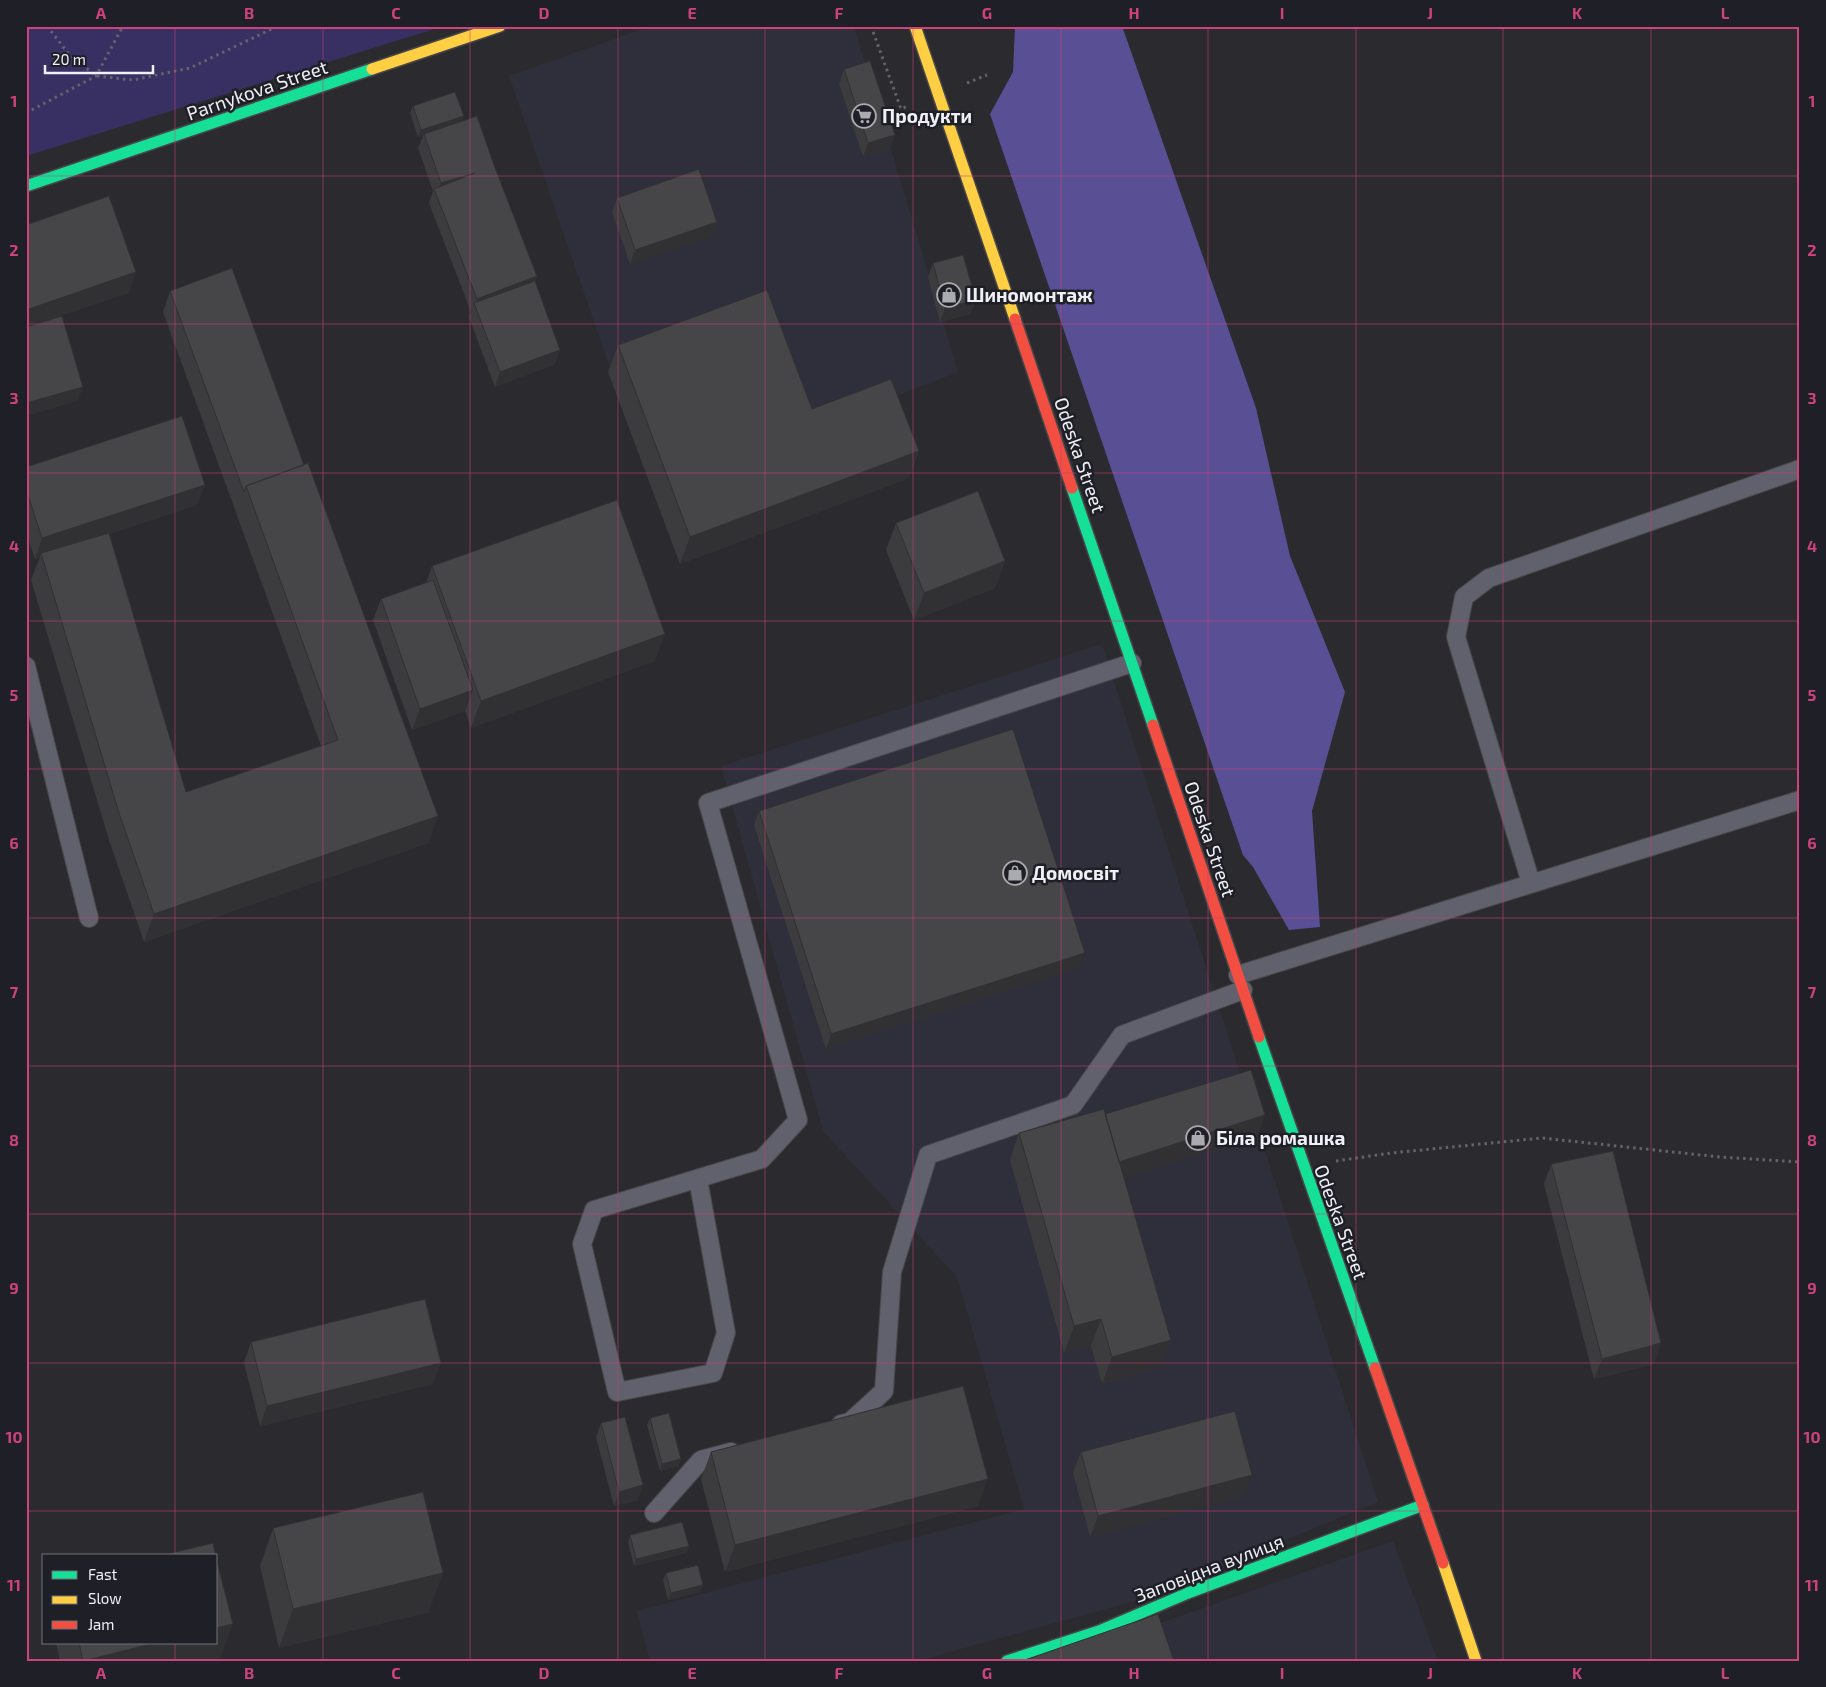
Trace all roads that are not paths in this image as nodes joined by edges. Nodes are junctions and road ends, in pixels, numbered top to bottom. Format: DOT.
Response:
graph roads {
  1 [pos="500,26"];
  2 [pos="915,26"];
  3 [pos="26,186"];
  4 [pos="1800,469"];
  5 [pos="1132,663"];
  6 [pos="26,666"];
  7 [pos="1800,800"];
  8 [pos="1531,884"];
  9 [pos="89,918"];
  10 [pos="1240,982"];
  11 [pos="698,1179"];
  12 [pos="822,1429"];
  13 [pos="748,1448"];
  14 [pos="1423,1505"];
  15 [pos="654,1513"];
  16 [pos="1007,1661"];
  17 [pos="1476,1661"];
  1 -- 3 [label="street, Parnykova Street"];
  2 -- 5 [label="street, Odeska Street"];
  4 -- 8 [label="lane"];
  5 -- 10 [label="street, Odeska Street"];
  5 -- 11 [label="lane"];
  6 -- 9 [label="lane"];
  7 -- 8 [label="lane"];
  8 -- 10 [label="lane"];
  10 -- 12 [label="lane"];
  10 -- 14 [label="street, Odeska Street"];
  11 -- 11 [label="lane"];
  13 -- 15 [label="lane"];
  14 -- 16 [label="street, Заповідна вулиця"];
  14 -- 17 [label="street, Odeska Street"];
}
